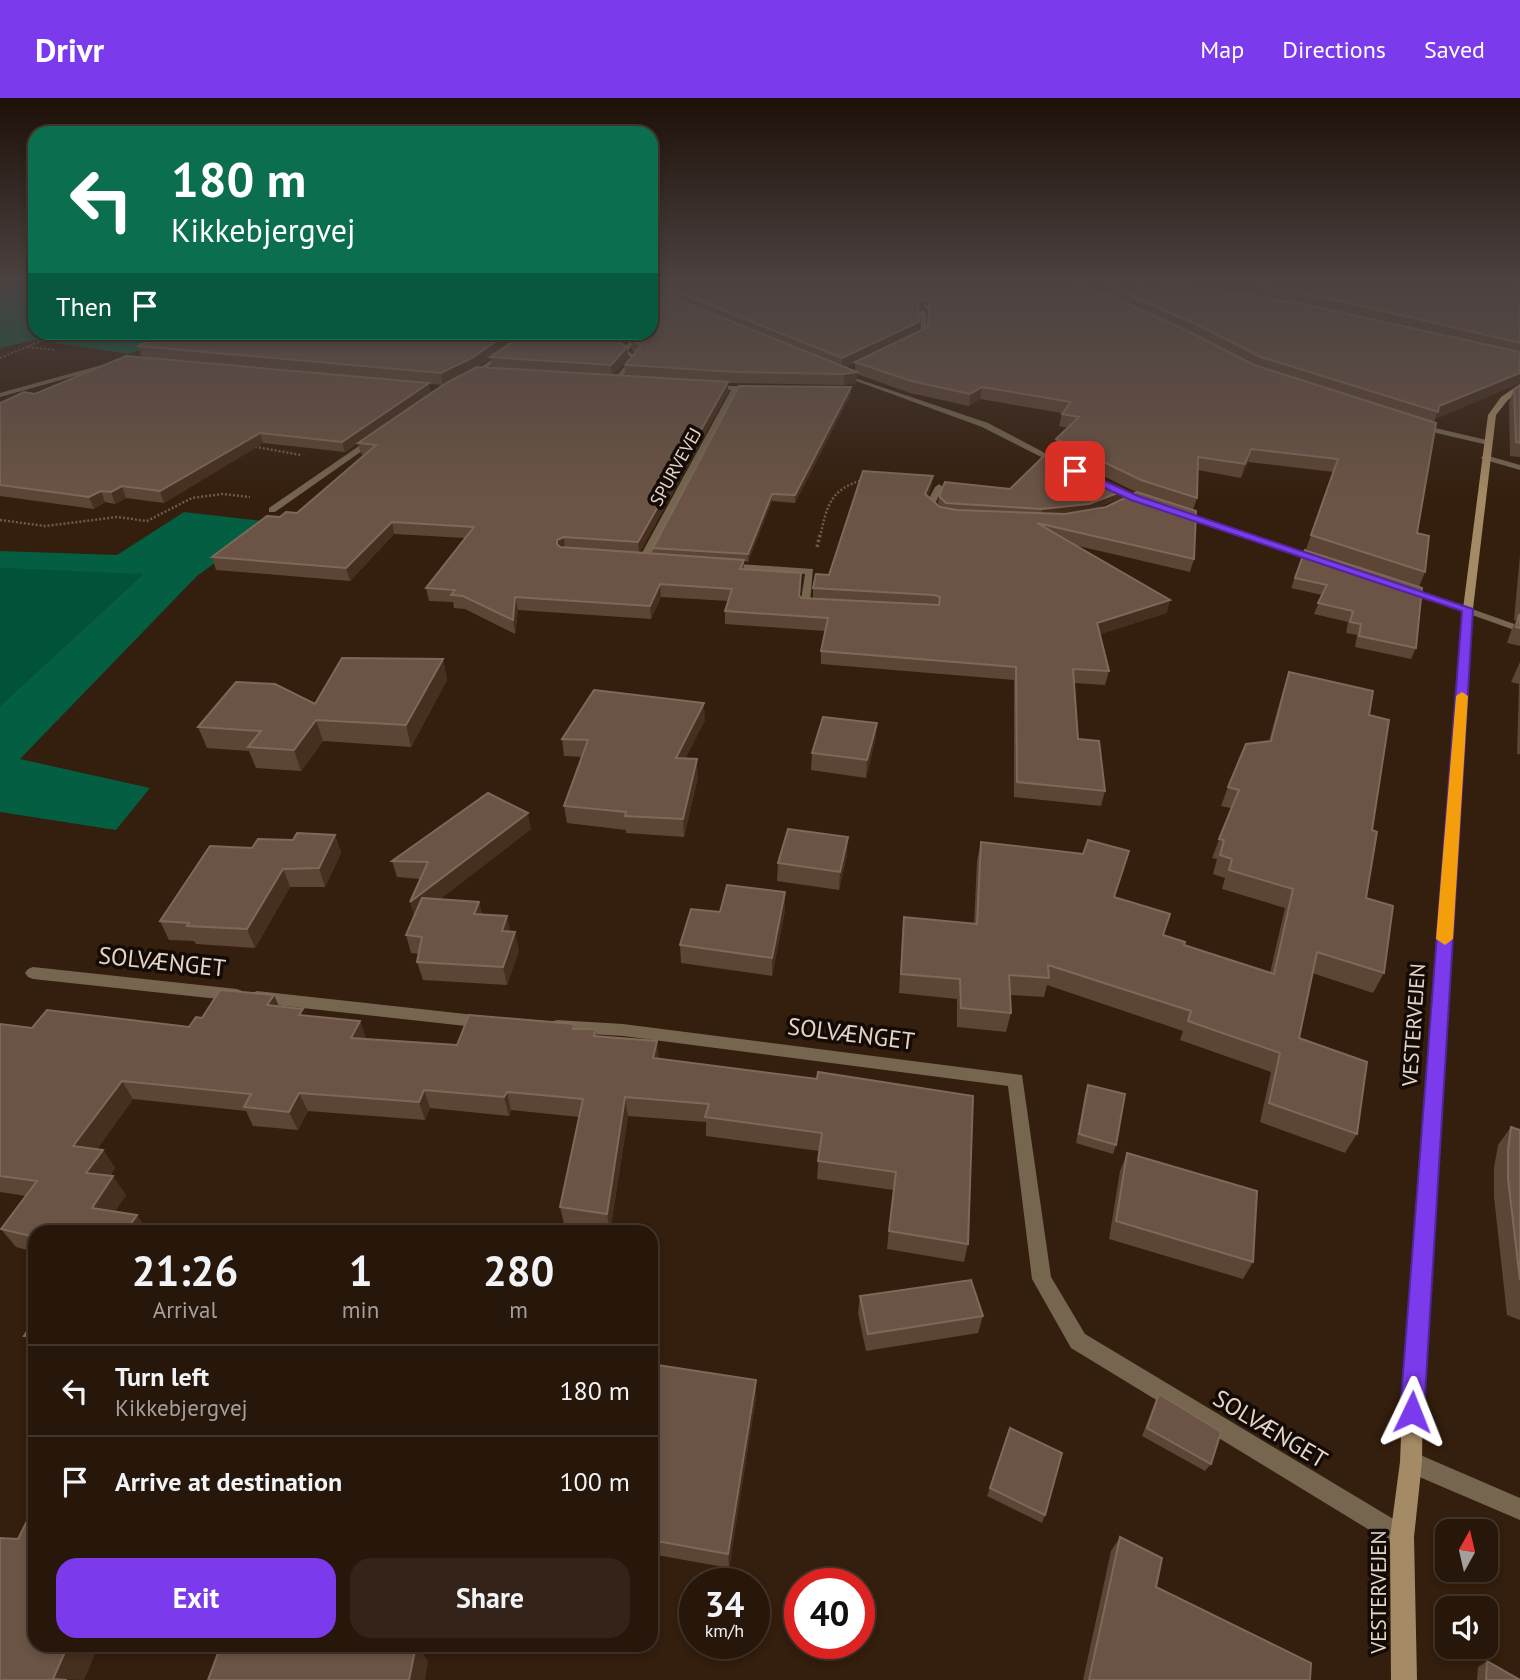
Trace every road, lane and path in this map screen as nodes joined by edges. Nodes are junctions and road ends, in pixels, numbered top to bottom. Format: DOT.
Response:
graph roads {
  1 [pos="508,352"];
  2 [pos="625,352"];
  3 [pos="129,361"];
  4 [pos="830,369"];
  5 [pos="854,369"];
  6 [pos="477,373"];
  7 [pos="491,373"];
  8 [pos="842,374"];
  9 [pos="601,380"];
  10 [pos="615,381"];
  11 [pos="628,382"];
  12 [pos="456,384"];
  13 [pos="696,386"];
  14 [pos="1520,386"];
  15 [pos="876,387"];
  16 [pos="736,388"];
  17 [pos="761,389"];
  18 [pos="855,389"];
  19 [pos="0,395"];
  20 [pos="1404,422"];
  21 [pos="378,436"];
  22 [pos="1488,443"];
  23 [pos="243,445"];
  24 [pos="1485,457"];
  25 [pos="345,460"];
  26 [pos="1065,465"];
  27 [pos="1520,468"];
  28 [pos="939,487"];
  29 [pos="285,501"];
  30 [pos="272,510"];
  31 [pos="1173,511"];
  32 [pos="955,516"];
  33 [pos="0,520"];
  34 [pos="630,559"];
  35 [pos="643,560"];
  36 [pos="657,561"];
  37 [pos="1327,562"];
  38 [pos="712,565"];
  39 [pos="1391,584"];
  40 [pos="831,607"];
  41 [pos="1468,609"];
  42 [pos="1520,629"];
  43 [pos="33,973"];
  44 [pos="500,1023"];
  45 [pos="540,1025"];
  46 [pos="1411,1462"];
  47 [pos="1520,1509"];
  48 [pos="1402,1537"];
  49 [pos="1404,1680"];
  1 -- 6 [label="street"];
  2 -- 10 [label="street"];
  3 -- 19 [label="street"];
  4 -- 8 [label="street"];
  5 -- 8 [label="street"];
  6 -- 7 [label="street"];
  6 -- 12 [label="street"];
  8 -- 15 [label="street"];
  9 -- 10 [label="street"];
  10 -- 11 [label="street"];
  13 -- 16 [label="street"];
  14 -- 22 [label="street, VESTERVEJEN"];
  15 -- 18 [label="street"];
  15 -- 26 [label="street"];
  16 -- 17 [label="street"];
  16 -- 35 [label="street, SPURVEVEJ"];
  20 -- 22 [label="street"];
  21 -- 25 [label="street"];
  22 -- 24 [label="street, VESTERVEJEN"];
  23 -- 25 [label="path"];
  24 -- 27 [label="street"];
  24 -- 41 [label="street, VESTERVEJEN"];
  25 -- 29 [label="street"];
  28 -- 32 [label="street"];
  29 -- 30 [label="street"];
  29 -- 33 [label="path"];
  31 -- 37 [label="street"];
  34 -- 35 [label="street"];
  35 -- 36 [label="street"];
  38 -- 40 [label="street"];
  39 -- 41 [label="street"];
  41 -- 42 [label="street"];
  41 -- 46 [label="street, VESTERVEJEN"];
  43 -- 44 [label="street, SOLVÆNGET"];
  45 -- 48 [label="street, SOLVÆNGET"];
  46 -- 47 [label="street"];
  46 -- 48 [label="street, VESTERVEJEN"];
  48 -- 49 [label="street, VESTERVEJEN"];
}
